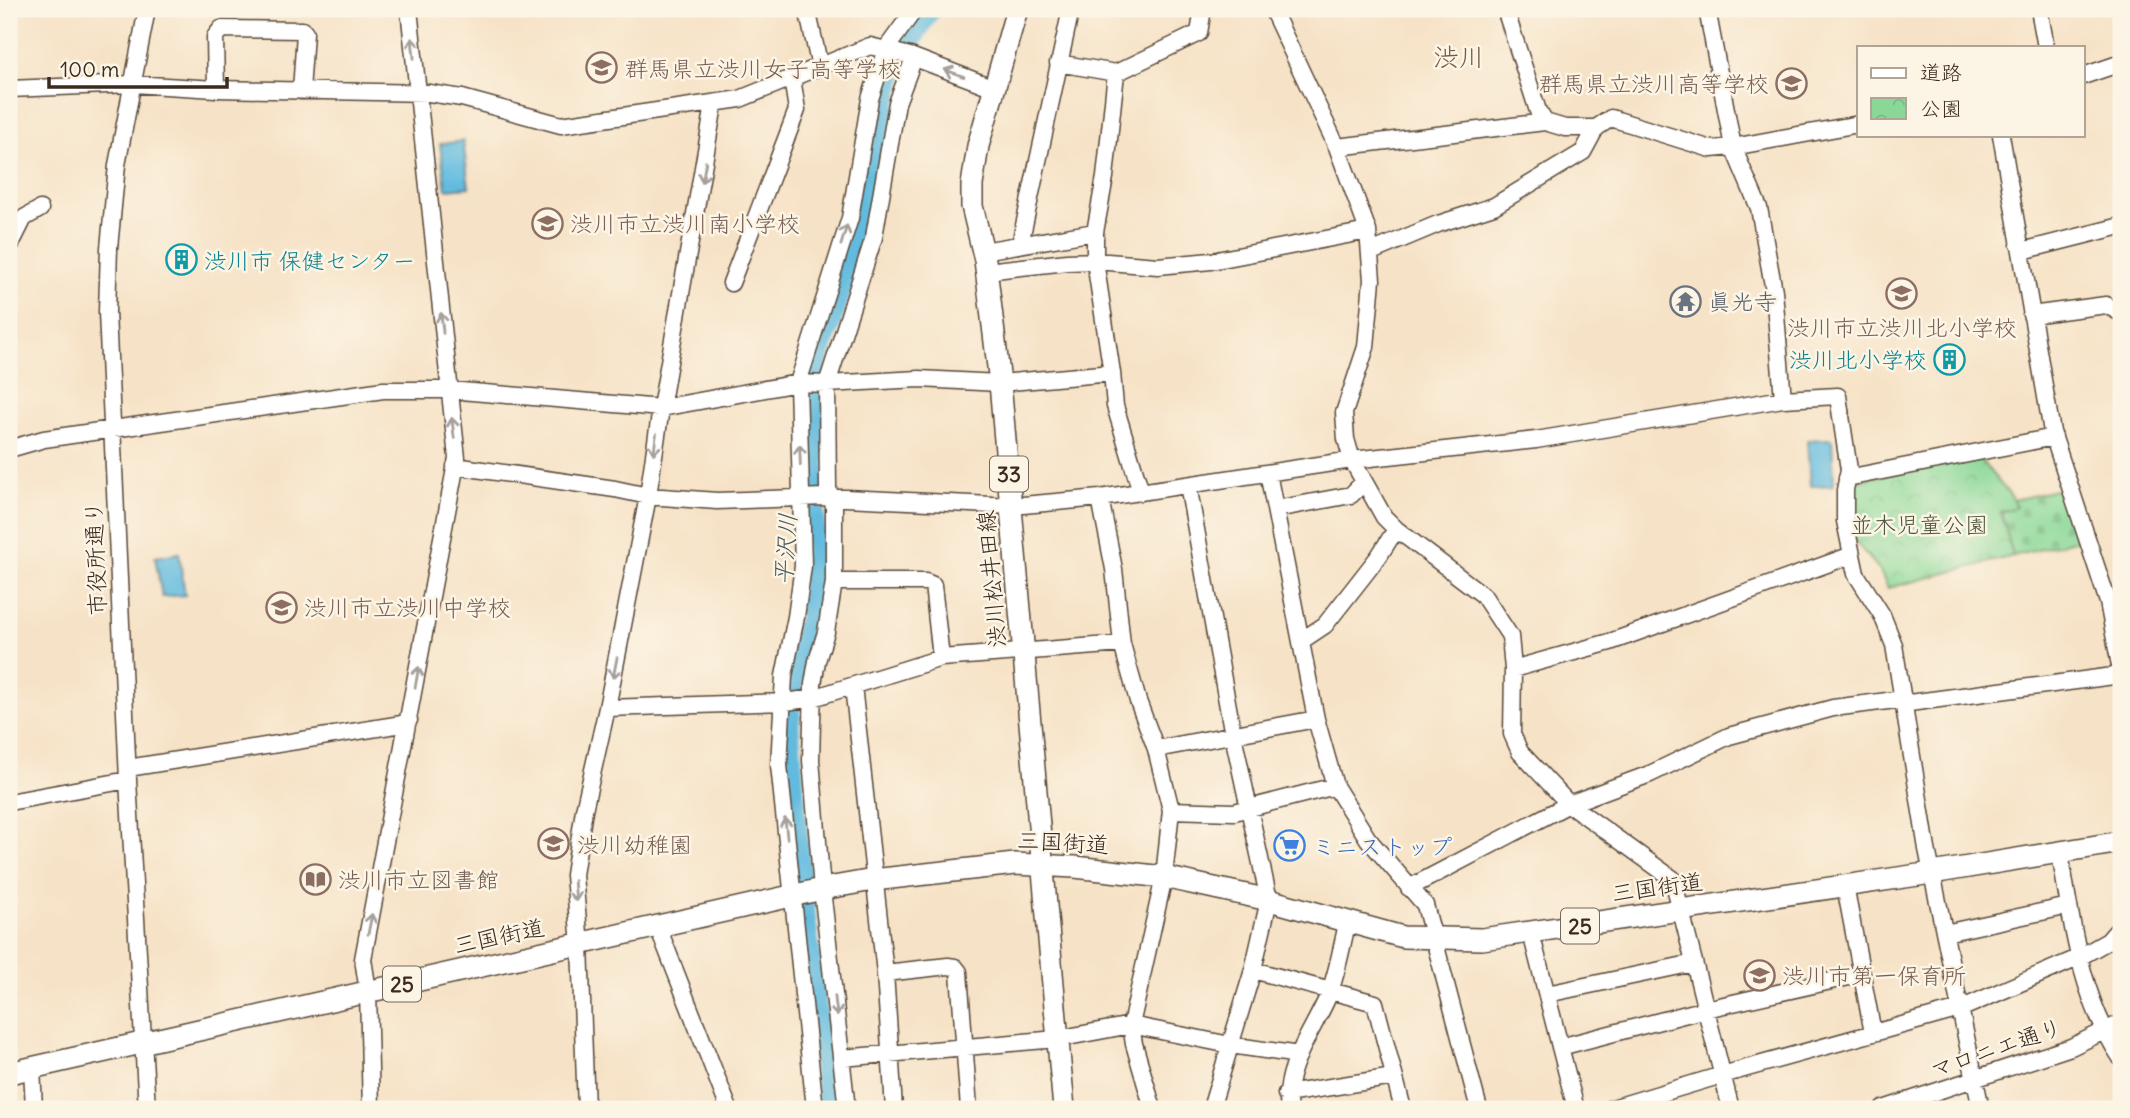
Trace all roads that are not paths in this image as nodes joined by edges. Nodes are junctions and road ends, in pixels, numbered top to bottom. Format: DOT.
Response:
graph roads {
  1 [pos="147,9"];
  2 [pos="409,9"];
  3 [pos="807,9"];
  4 [pos="915,9"];
  5 [pos="1017,9"];
  6 [pos="1071,9"];
  7 [pos="1203,9"];
  8 [pos="1272,9"];
  9 [pos="1505,9"];
  10 [pos="1707,9"];
  11 [pos="2039,9"];
  12 [pos="2046,46"];
  13 [pos="889,50"];
  14 [pos="912,57"];
  15 [pos="1058,63"];
  16 [pos="2121,64"];
  17 [pos="820,67"];
  18 [pos="1116,73"];
  19 [pos="2084,76"];
  20 [pos="792,78"];
  21 [pos="132,84"];
  22 [pos="994,88"];
  23 [pos="9,89"];
  24 [pos="216,89"];
  25 [pos="301,91"];
  26 [pos="417,93"];
  27 [pos="714,105"];
  28 [pos="1545,122"];
  29 [pos="1857,124"];
  30 [pos="1596,128"];
  31 [pos="2001,136"];
  32 [pos="1337,147"];
  33 [pos="1733,147"];
  34 [pos="40,209"];
  35 [pos="2121,226"];
  36 [pos="1368,231"];
  37 [pos="1095,232"];
  38 [pos="1020,244"];
  39 [pos="2019,245"];
  40 [pos="9,248"];
  41 [pos="1371,252"];
  42 [pos="985,261"];
  43 [pos="1096,261"];
  44 [pos="731,282"];
  45 [pos="2121,313"];
  46 [pos="2031,314"];
  47 [pos="1112,373"];
  48 [pos="801,383"];
  49 [pos="1000,383"];
  50 [pos="826,384"];
  51 [pos="449,390"];
  52 [pos="1783,399"];
  53 [pos="661,408"];
  54 [pos="114,429"];
  55 [pos="2054,438"];
  56 [pos="9,449"];
  57 [pos="1352,460"];
  58 [pos="455,466"];
  59 [pos="1268,473"];
  60 [pos="1847,478"];
  61 [pos="1364,482"];
  62 [pos="1188,485"];
  63 [pos="1140,492"];
  64 [pos="648,496"];
  65 [pos="803,498"];
  66 [pos="828,498"];
  67 [pos="1100,498"];
  68 [pos="1012,506"];
  69 [pos="1276,509"];
  70 [pos="1396,529"];
  71 [pos="1852,555"];
  72 [pos="834,582"];
  73 [pos="1301,641"];
  74 [pos="1122,644"];
  75 [pos="1023,651"];
  76 [pos="941,658"];
  77 [pos="1513,669"];
  78 [pos="2121,673"];
  79 [pos="853,686"];
  80 [pos="809,698"];
  81 [pos="1903,699"];
  82 [pos="783,702"];
  83 [pos="607,708"];
  84 [pos="1317,719"];
  85 [pos="409,720"];
  86 [pos="1233,735"];
  87 [pos="1156,749"];
  88 [pos="128,774"];
  89 [pos="1335,786"];
  90 [pos="9,803"];
  91 [pos="1569,804"];
  92 [pos="1248,808"];
  93 [pos="1171,810"];
  94 [pos="2121,842"];
  95 [pos="2060,853"];
  96 [pos="1041,864"];
  97 [pos="1933,873"];
  98 [pos="1164,877"];
  99 [pos="873,880"];
  100 [pos="1845,886"];
  101 [pos="1409,888"];
  102 [pos="806,893"];
  103 [pos="1269,900"];
  104 [pos="2069,906"];
  105 [pos="1681,910"];
  106 [pos="1348,920"];
  107 [pos="2121,926"];
  108 [pos="658,927"];
  109 [pos="1531,933"];
  110 [pos="1945,933"];
  111 [pos="1433,939"];
  112 [pos="580,945"];
  113 [pos="2078,958"];
  114 [pos="1694,963"];
  115 [pos="830,965"];
  116 [pos="801,968"];
  117 [pos="1253,970"];
  118 [pos="885,973"];
  119 [pos="1862,974"];
  120 [pos="368,991"];
  121 [pos="1330,992"];
  122 [pos="1546,994"];
  123 [pos="1706,1009"];
  124 [pos="1960,1009"];
  125 [pos="2121,1023"];
  126 [pos="1131,1025"];
  127 [pos="2105,1032"];
  128 [pos="1873,1033"];
  129 [pos="1057,1039"];
  130 [pos="143,1042"];
  131 [pos="1230,1045"];
  132 [pos="1560,1046"];
  133 [pos="965,1047"];
  134 [pos="891,1055"];
  135 [pos="1299,1055"];
  136 [pos="842,1058"];
  137 [pos="2121,1058"];
  138 [pos="32,1067"];
  139 [pos="9,1073"];
  140 [pos="1722,1075"];
  141 [pos="1394,1077"];
  142 [pos="1973,1081"];
  143 [pos="1287,1102"];
  144 [pos="34,1109"];
  145 [pos="147,1109"];
  146 [pos="371,1109"];
  147 [pos="586,1109"];
  148 [pos="729,1109"];
  149 [pos="815,1109"];
  150 [pos="847,1109"];
  151 [pos="894,1109"];
  152 [pos="969,1109"];
  153 [pos="1064,1109"];
  154 [pos="1153,1109"];
  155 [pos="1215,1109"];
  156 [pos="1403,1109"];
  157 [pos="1479,1109"];
  158 [pos="1576,1109"];
  159 [pos="1609,1109"];
  160 [pos="1731,1109"];
  161 [pos="1883,1109"];
  162 [pos="1981,1109"];
  1 -- 21 [label="street, 市役所通り"];
  26 -- 2 [label="street, one-way"];
  3 -- 17 [label="street"];
  4 -- 13 [label="street"];
  5 -- 22 [label="main road, 渋川松井田線 / 33"];
  6 -- 15 [label="street"];
  7 -- 18 [label="street"];
  8 -- 32 [label="street"];
  9 -- 28 [label="street"];
  10 -- 33 [label="street"];
  11 -- 12 [label="street"];
  13 -- 14 [label="street"];
  13 -- 17 [label="street"];
  48 -- 13 [label="street, one-way"];
  22 -- 14 [label="street, one-way"];
  14 -- 50 [label="street"];
  15 -- 18 [label="street"];
  15 -- 38 [label="street"];
  16 -- 19 [label="street"];
  17 -- 20 [label="street"];
  18 -- 37 [label="street"];
  20 -- 27 [label="street"];
  20 -- 44 [label="street"];
  21 -- 23 [label="street"];
  21 -- 24 [label="street"];
  21 -- 54 [label="street, 市役所通り"];
  22 -- 42 [label="main road, 渋川松井田線 / 33"];
  24 -- 25 [label="street"];
  24 -- 25 [label="street"];
  25 -- 26 [label="street"];
  26 -- 27 [label="street"];
  51 -- 26 [label="street, one-way"];
  27 -- 53 [label="street, one-way"];
  28 -- 30 [label="street"];
  28 -- 32 [label="street"];
  29 -- 33 [label="street"];
  30 -- 33 [label="street"];
  30 -- 41 [label="street"];
  31 -- 39 [label="street"];
  32 -- 36 [label="street"];
  33 -- 52 [label="street"];
  34 -- 40 [label="street"];
  35 -- 39 [label="street"];
  36 -- 41 [label="street"];
  36 -- 43 [label="street"];
  37 -- 38 [label="street"];
  37 -- 43 [label="street"];
  38 -- 42 [label="street"];
  39 -- 46 [label="street"];
  41 -- 57 [label="street"];
  42 -- 43 [label="street"];
  42 -- 49 [label="main road, 渋川松井田線 / 33"];
  43 -- 47 [label="street"];
  45 -- 46 [label="street"];
  46 -- 55 [label="street"];
  47 -- 49 [label="street"];
  47 -- 63 [label="street"];
  48 -- 50 [label="street"];
  48 -- 53 [label="street"];
  65 -- 48 [label="street, one-way"];
  49 -- 50 [label="street"];
  49 -- 68 [label="main road, 渋川松井田線 / 33"];
  50 -- 66 [label="street"];
  51 -- 53 [label="street"];
  51 -- 54 [label="street"];
  58 -- 51 [label="street, one-way"];
  52 -- 57 [label="street"];
  52 -- 60 [label="street"];
  53 -- 64 [label="street, one-way"];
  54 -- 56 [label="street"];
  54 -- 88 [label="street, 市役所通り"];
  55 -- 60 [label="street"];
  55 -- 78 [label="street"];
  57 -- 59 [label="street"];
  57 -- 61 [label="street"];
  58 -- 64 [label="street"];
  85 -- 58 [label="street, one-way"];
  59 -- 62 [label="street"];
  59 -- 69 [label="street"];
  60 -- 71 [label="street"];
  61 -- 69 [label="street"];
  61 -- 70 [label="street"];
  62 -- 63 [label="street"];
  62 -- 86 [label="street"];
  63 -- 67 [label="street"];
  64 -- 65 [label="street"];
  64 -- 83 [label="street, one-way"];
  65 -- 66 [label="street"];
  65 -- 82 [label="street"];
  66 -- 68 [label="street"];
  66 -- 72 [label="street"];
  67 -- 68 [label="street"];
  67 -- 74 [label="street"];
  68 -- 75 [label="main road, 渋川松井田線 / 33"];
  69 -- 73 [label="street"];
  70 -- 73 [label="street"];
  70 -- 77 [label="street"];
  71 -- 77 [label="street"];
  71 -- 81 [label="street"];
  72 -- 76 [label="street"];
  72 -- 80 [label="street"];
  73 -- 84 [label="street"];
  74 -- 75 [label="street"];
  74 -- 87 [label="street"];
  75 -- 76 [label="street"];
  75 -- 96 [label="main road, 渋川松井田線 / 33"];
  76 -- 79 [label="street"];
  77 -- 91 [label="street"];
  78 -- 81 [label="street"];
  79 -- 80 [label="street"];
  79 -- 99 [label="street"];
  80 -- 82 [label="street"];
  80 -- 102 [label="street"];
  81 -- 91 [label="street"];
  81 -- 97 [label="street"];
  82 -- 83 [label="street"];
  102 -- 82 [label="street, one-way"];
  83 -- 112 [label="street, one-way"];
  84 -- 86 [label="street"];
  84 -- 89 [label="street"];
  85 -- 88 [label="street"];
  120 -- 85 [label="street, one-way"];
  86 -- 87 [label="street"];
  86 -- 92 [label="street"];
  87 -- 93 [label="street"];
  88 -- 90 [label="street"];
  88 -- 130 [label="street, 市役所通り"];
  89 -- 92 [label="street"];
  89 -- 101 [label="street"];
  91 -- 101 [label="street"];
  91 -- 105 [label="street"];
  92 -- 93 [label="street"];
  92 -- 103 [label="street"];
  93 -- 98 [label="street"];
  94 -- 95 [label="main road, 三国街道 / 25"];
  95 -- 97 [label="main road, 三国街道 / 25"];
  95 -- 104 [label="street"];
  96 -- 98 [label="main road, 三国街道 / 25"];
  96 -- 99 [label="main road, 三国街道 / 25"];
  96 -- 129 [label="main road, 渋川松井田線 / 33"];
  97 -- 100 [label="main road, 三国街道 / 25"];
  97 -- 110 [label="street"];
  98 -- 103 [label="main road, 三国街道 / 25"];
  98 -- 126 [label="street"];
  99 -- 102 [label="main road, 三国街道 / 25"];
  99 -- 118 [label="street"];
  100 -- 105 [label="main road, 三国街道 / 25"];
  100 -- 119 [label="street"];
  101 -- 111 [label="street"];
  102 -- 108 [label="main road, 三国街道 / 25"];
  102 -- 115 [label="street"];
  102 -- 116 [label="street"];
  103 -- 106 [label="main road, 三国街道 / 25"];
  103 -- 117 [label="street"];
  104 -- 110 [label="street"];
  104 -- 113 [label="street"];
  105 -- 109 [label="main road, 三国街道 / 25"];
  105 -- 114 [label="street"];
  106 -- 111 [label="main road, 三国街道 / 25"];
  106 -- 121 [label="street"];
  107 -- 113 [label="street"];
  108 -- 112 [label="main road, 三国街道 / 25"];
  108 -- 148 [label="street"];
  109 -- 111 [label="main road, 三国街道 / 25"];
  109 -- 122 [label="street"];
  110 -- 124 [label="street"];
  111 -- 157 [label="street"];
  112 -- 120 [label="main road, 三国街道 / 25"];
  112 -- 147 [label="street"];
  113 -- 124 [label="street"];
  113 -- 127 [label="street"];
  114 -- 122 [label="street"];
  114 -- 123 [label="street"];
  115 -- 116 [label="street"];
  115 -- 136 [label="street, one-way"];
  116 -- 149 [label="street"];
  117 -- 121 [label="street"];
  117 -- 131 [label="street"];
  118 -- 133 [label="street"];
  118 -- 134 [label="street"];
  119 -- 123 [label="street"];
  119 -- 128 [label="street"];
  120 -- 130 [label="main road, 三国街道 / 25"];
  120 -- 146 [label="street"];
  121 -- 135 [label="street"];
  121 -- 141 [label="street"];
  122 -- 132 [label="street"];
  123 -- 132 [label="street"];
  123 -- 140 [label="street"];
  124 -- 128 [label="street"];
  124 -- 142 [label="street"];
  125 -- 127 [label="street, マロニエ通り"];
  126 -- 129 [label="street"];
  126 -- 131 [label="street"];
  126 -- 154 [label="street"];
  127 -- 137 [label="street"];
  127 -- 142 [label="street, マロニエ通り"];
  128 -- 140 [label="street"];
  129 -- 133 [label="street"];
  129 -- 153 [label="main road, 渋川松井田線 / 33"];
  130 -- 138 [label="main road, 三国街道 / 25"];
  130 -- 145 [label="street, 市役所通り"];
  131 -- 135 [label="street"];
  131 -- 155 [label="street"];
  132 -- 158 [label="street"];
  133 -- 134 [label="street"];
  133 -- 152 [label="street"];
  134 -- 136 [label="street"];
  134 -- 151 [label="street"];
  135 -- 143 [label="street"];
  136 -- 150 [label="street"];
  138 -- 139 [label="main road, 三国街道 / 25"];
  138 -- 144 [label="street"];
  140 -- 159 [label="street"];
  140 -- 160 [label="street"];
  141 -- 143 [label="street"];
  141 -- 156 [label="street"];
  142 -- 161 [label="street, マロニエ通り"];
  142 -- 162 [label="street"];
}
